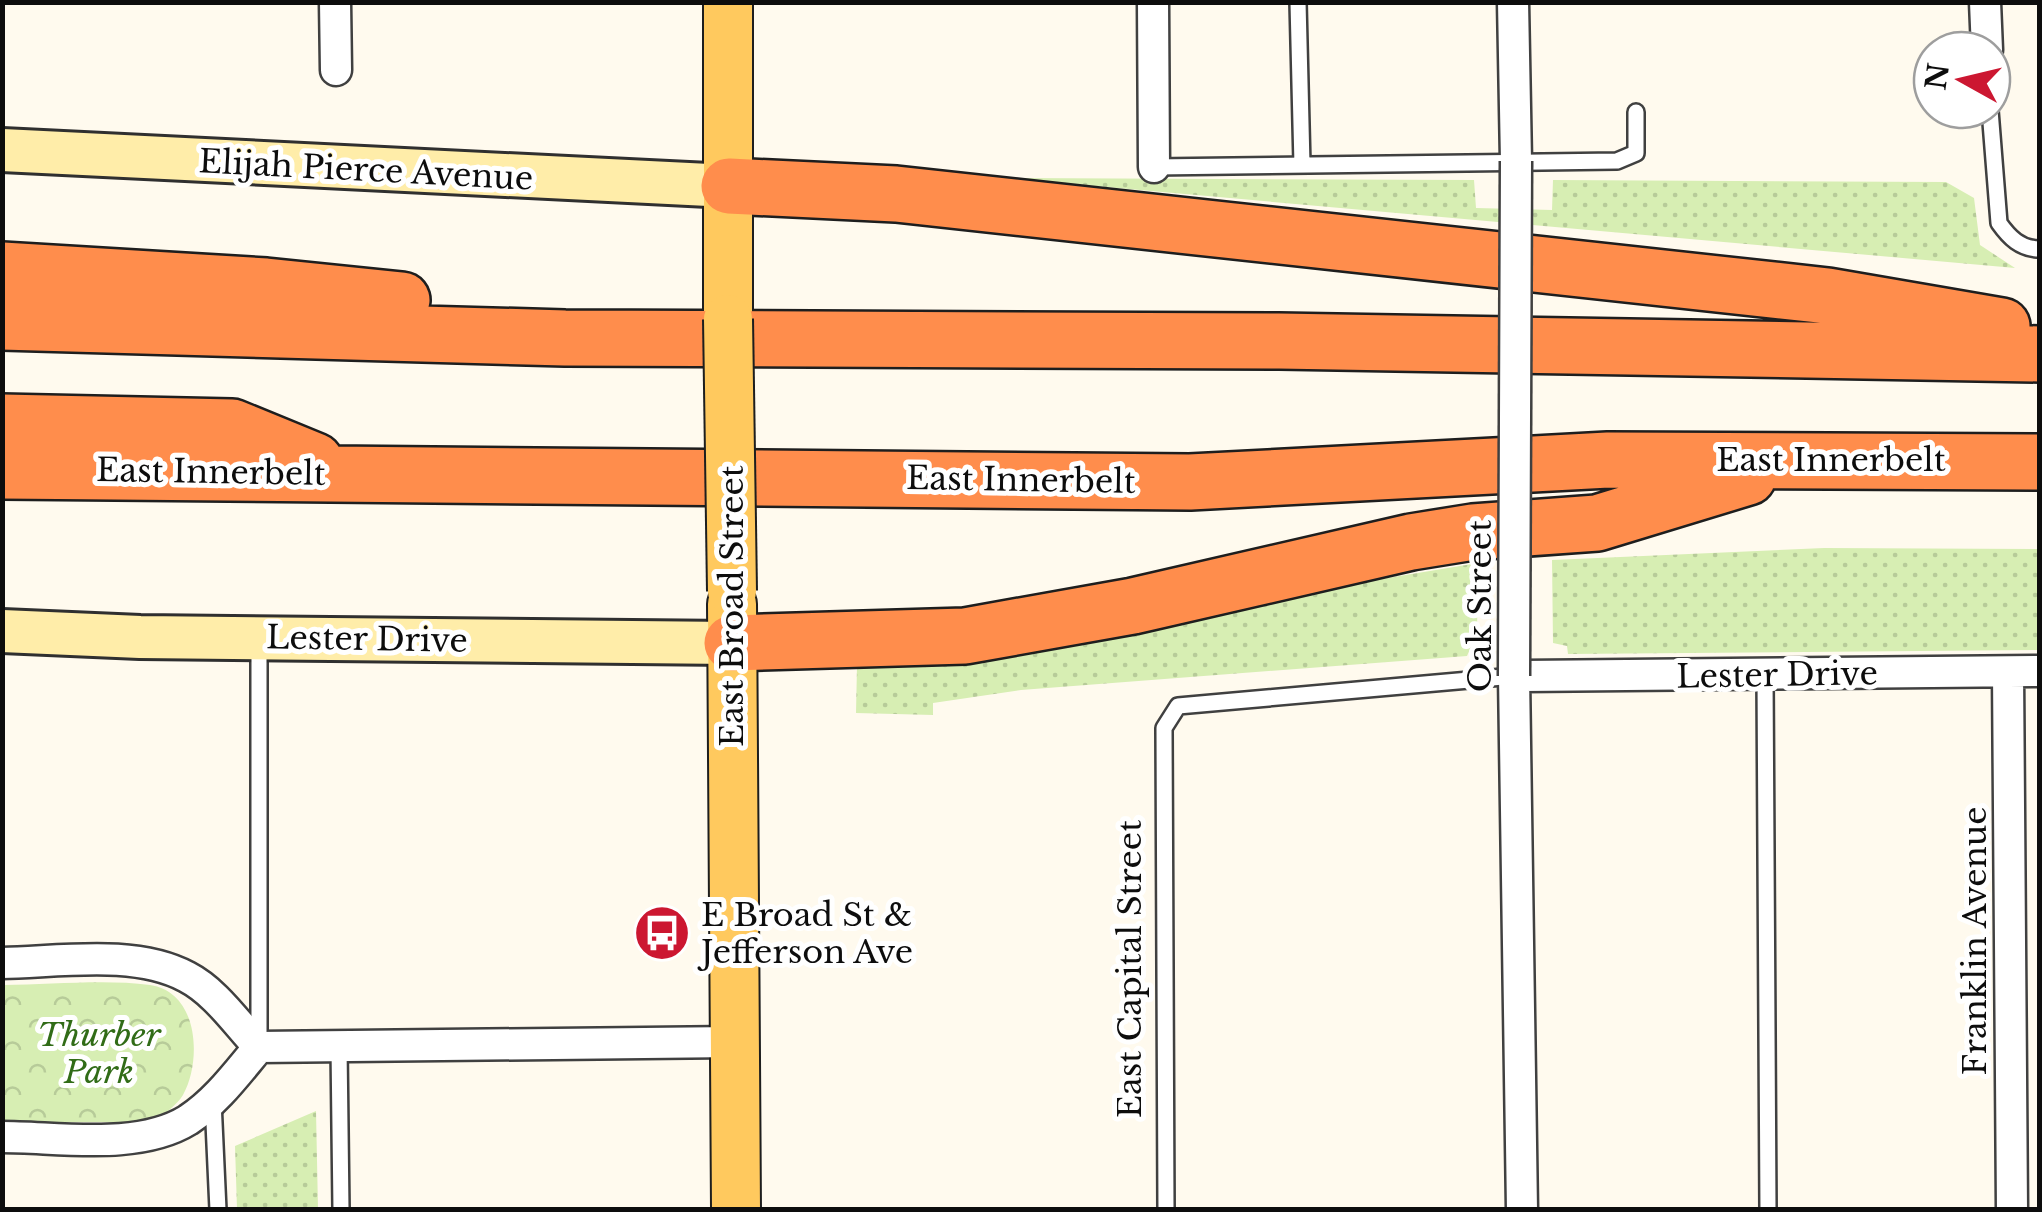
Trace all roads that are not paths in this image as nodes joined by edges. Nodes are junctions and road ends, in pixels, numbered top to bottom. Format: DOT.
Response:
graph roads {
  1 [pos="335,2"];
  2 [pos="728,2"];
  3 [pos="1153,2"];
  4 [pos="1298,2"];
  5 [pos="1513,2"];
  6 [pos="1985,2"];
  7 [pos="1986,30"];
  8 [pos="336,70"];
  9 [pos="1636,112"];
  10 [pos="1991,130"];
  11 [pos="2,150"];
  12 [pos="1516,161"];
  13 [pos="1302,165"];
  14 [pos="1154,168"];
  15 [pos="729,209"];
  16 [pos="2040,249"];
  17 [pos="2,270"];
  18 [pos="2,322"];
  19 [pos="2040,332"];
  20 [pos="566,338"];
  21 [pos="2040,354"];
  22 [pos="2,422"];
  23 [pos="1799,462"];
  24 [pos="2040,462"];
  25 [pos="2,471"];
  26 [pos="346,473"];
  27 [pos="732,617"];
  28 [pos="2,631"];
  29 [pos="259,638"];
  30 [pos="2040,671"];
  31 [pos="2008,672"];
  32 [pos="1514,676"];
  33 [pos="1765,676"];
  34 [pos="2,963"];
  35 [pos="734,1042"];
  36 [pos="259,1047"];
  37 [pos="339,1047"];
  38 [pos="213,1100"];
  39 [pos="2,1137"];
  40 [pos="218,1210"];
  41 [pos="341,1210"];
  42 [pos="736,1210"];
  43 [pos="1166,1210"];
  44 [pos="1522,1210"];
  45 [pos="1768,1210"];
  46 [pos="2012,1210"];
  1 -- 8 [label="street"];
  2 -- 15 [label="main road, East Broad Street"];
  3 -- 14 [label="street"];
  4 -- 13 [label="lane"];
  5 -- 12 [label="street, Oak Street"];
  6 -- 7 [label="street"];
  9 -- 12 [label="lane"];
  10 -- 16 [label="lane"];
  11 -- 15 [label="street, Elijah Pierce Avenue"];
  12 -- 13 [label="lane"];
  12 -- 32 [label="street, Oak Street, bridge"];
  13 -- 14 [label="lane"];
  15 -- 19 [label="highway"];
  15 -- 27 [label="main road, East Broad Street, bridge"];
  17 -- 20 [label="highway"];
  18 -- 20 [label="highway"];
  20 -- 21 [label="highway"];
  22 -- 26 [label="highway"];
  23 -- 24 [label="highway, East Innerbelt"];
  23 -- 26 [label="highway, East Innerbelt"];
  23 -- 27 [label="highway"];
  25 -- 26 [label="highway, East Innerbelt"];
  27 -- 29 [label="street, Lester Drive"];
  27 -- 35 [label="main road, East Broad Street"];
  28 -- 29 [label="street, Lester Drive"];
  29 -- 36 [label="lane"];
  30 -- 31 [label="street, Lester Drive"];
  31 -- 33 [label="street, Lester Drive"];
  31 -- 46 [label="street, Franklin Avenue"];
  32 -- 33 [label="street, Lester Drive"];
  32 -- 43 [label="lane, East Capital Street"];
  32 -- 44 [label="street, Oak Street"];
  33 -- 45 [label="lane"];
  34 -- 36 [label="street"];
  35 -- 37 [label="street"];
  35 -- 42 [label="main road, East Broad Street"];
  36 -- 37 [label="street"];
  36 -- 38 [label="street"];
  37 -- 41 [label="lane"];
  38 -- 39 [label="street"];
  38 -- 40 [label="lane"];
}
